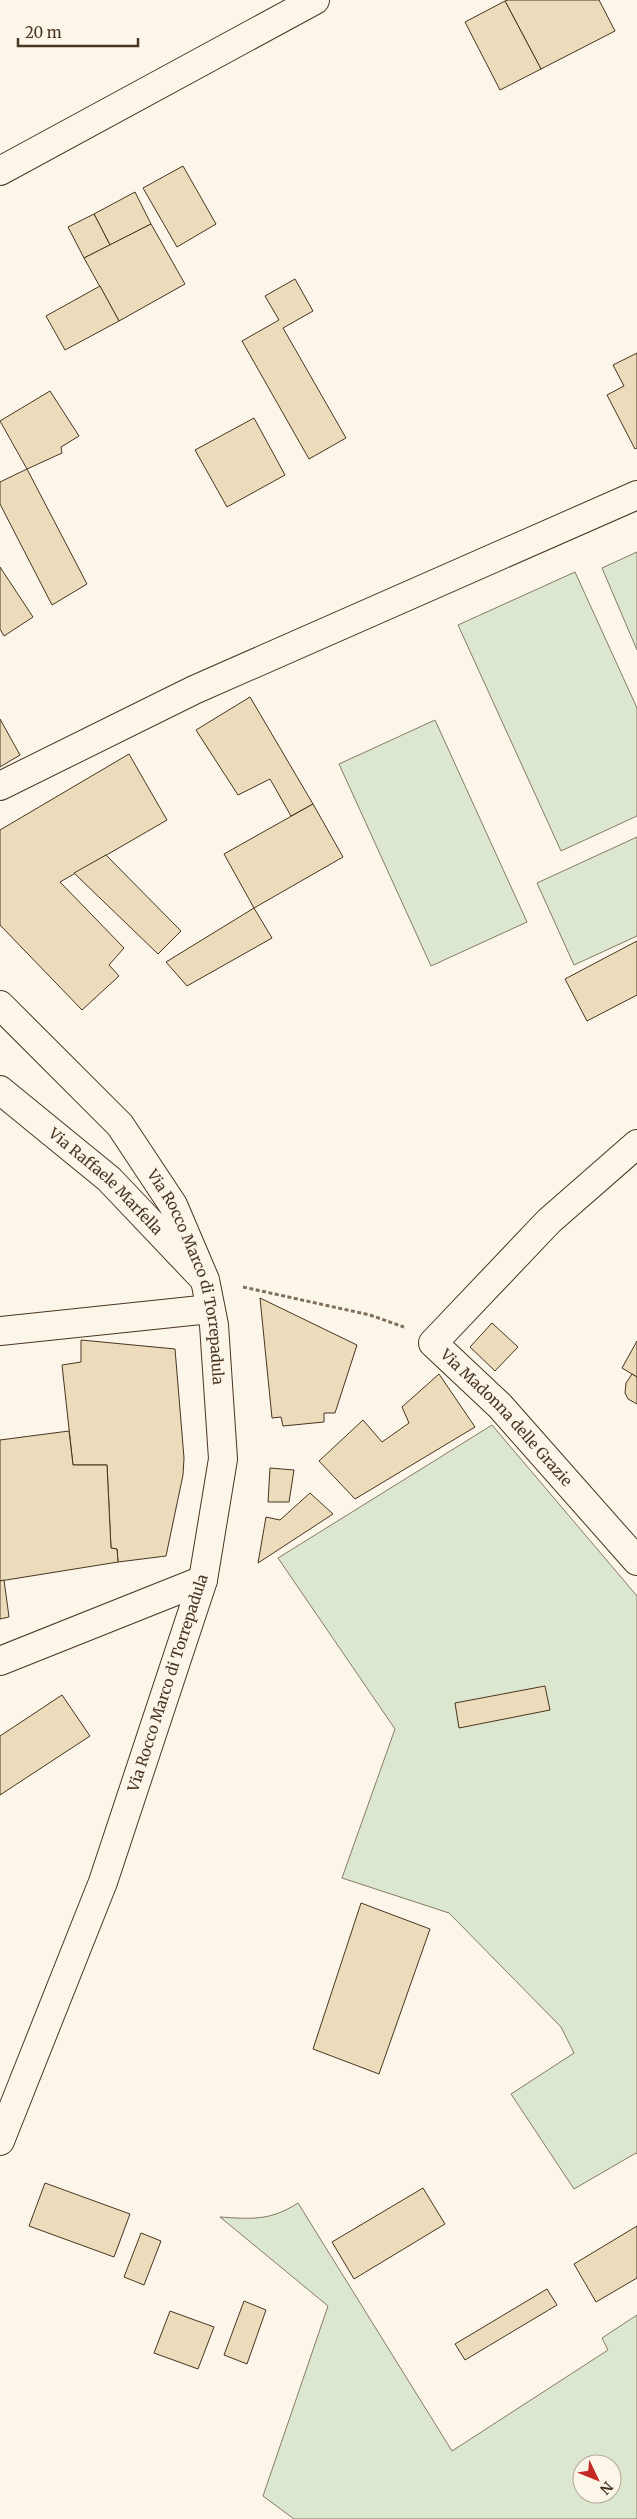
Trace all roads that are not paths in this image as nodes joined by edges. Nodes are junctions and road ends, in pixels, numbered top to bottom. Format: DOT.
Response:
graph roads {
  1 [pos="315,0"];
  2 [pos="0,171"];
  3 [pos="637,495"];
  4 [pos="0,786"];
  5 [pos="0,1005"];
  6 [pos="0,1090"];
  7 [pos="637,1144"];
  8 [pos="204,1280"];
  9 [pos="210,1309"];
  10 [pos="0,1331"];
  11 [pos="637,1561"];
  12 [pos="203,1580"];
  13 [pos="0,1662"];
  14 [pos="0,2141"];
  1 -- 2 [label="main road"];
  3 -- 4 [label="main road"];
  5 -- 8 [label="main road, Via Rocco Marco di Torrepadula"];
  6 -- 8 [label="main road, Via Raffaele Marfella"];
  7 -- 11 [label="main road, Via Madonna delle Grazie"];
  8 -- 9 [label="main road, Via Rocco Marco di Torrepadula"];
  9 -- 10 [label="main road"];
  9 -- 12 [label="main road, Via Rocco Marco di Torrepadula"];
  12 -- 13 [label="main road"];
  12 -- 14 [label="main road, Via Rocco Marco di Torrepadula"];
}
